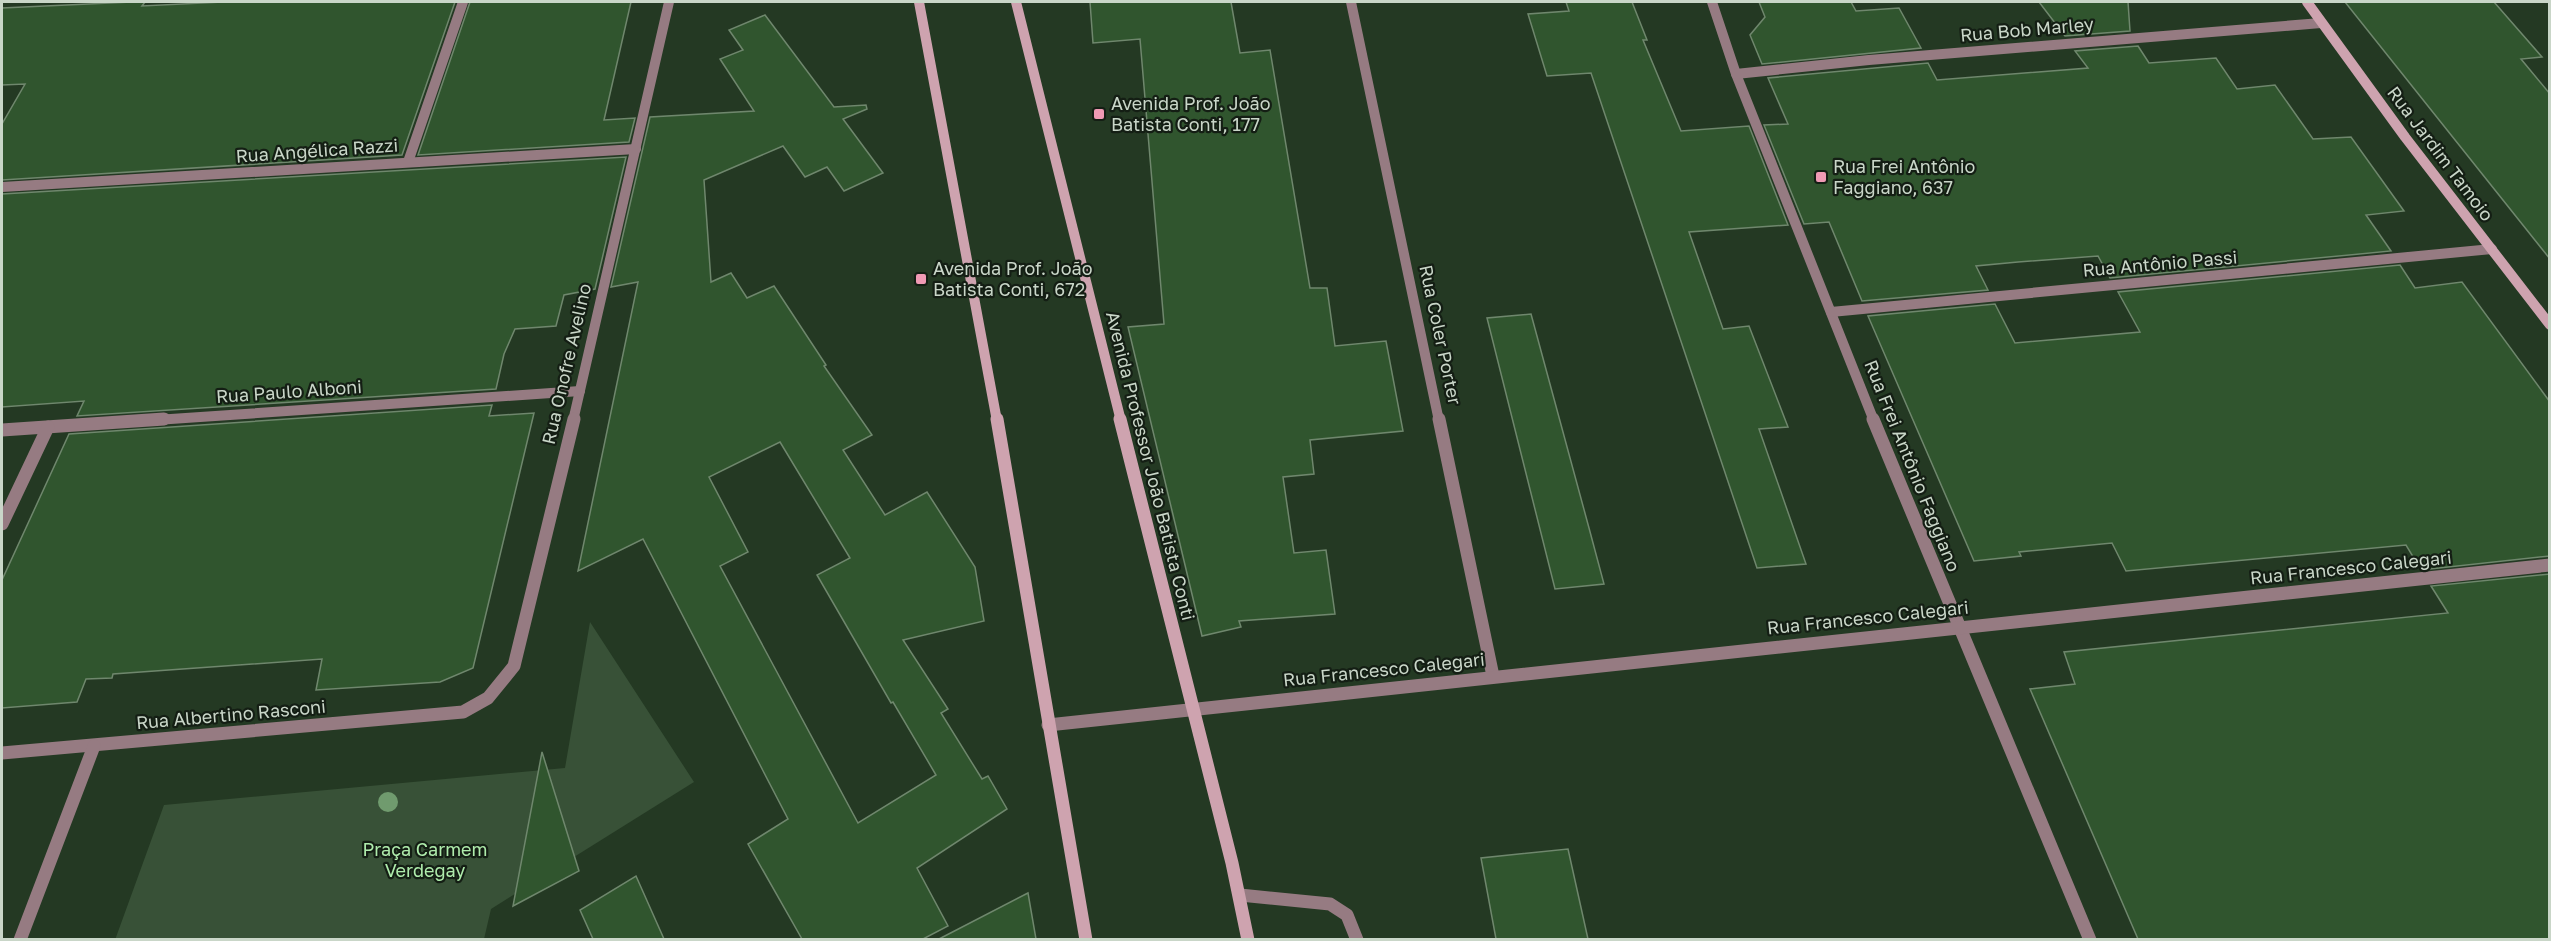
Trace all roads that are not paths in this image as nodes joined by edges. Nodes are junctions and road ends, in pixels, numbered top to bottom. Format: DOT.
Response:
graph roads {
  1 [pos="463,2"];
  2 [pos="669,2"];
  3 [pos="919,2"];
  4 [pos="1016,2"];
  5 [pos="1351,2"];
  6 [pos="1713,2"];
  7 [pos="2307,2"];
  8 [pos="2321,23"];
  9 [pos="1736,74"];
  10 [pos="636,148"];
  11 [pos="408,162"];
  12 [pos="2,187"];
  13 [pos="2492,249"];
  14 [pos="1831,312"];
  15 [pos="2550,325"];
  16 [pos="580,391"];
  17 [pos="48,427"];
  18 [pos="2,430"];
  19 [pos="2,524"];
  20 [pos="2550,566"];
  21 [pos="1959,627"];
  22 [pos="1493,676"];
  23 [pos="1190,708"];
  24 [pos="463,712"];
  25 [pos="1048,725"];
  26 [pos="94,746"];
  27 [pos="2,753"];
  28 [pos="1240,895"];
  29 [pos="20,939"];
  30 [pos="1086,939"];
  31 [pos="1248,939"];
  32 [pos="1357,939"];
  33 [pos="2090,939"];
  1 -- 11 [label="street"];
  2 -- 10 [label="street, Rua Onofre Avelino"];
  3 -- 25 [label="main road"];
  4 -- 23 [label="main road, Avenida Professor João Batista Conti"];
  5 -- 22 [label="street, Rua Coler Porter"];
  6 -- 9 [label="street, Rua Frei Antônio Faggiano"];
  7 -- 8 [label="main road, Rua Jardim Tamoio"];
  8 -- 9 [label="street, Rua Bob Marley"];
  8 -- 13 [label="main road, Rua Jardim Tamoio"];
  9 -- 14 [label="street, Rua Frei Antônio Faggiano"];
  10 -- 11 [label="street, Rua Angélica Razzi"];
  10 -- 16 [label="street, Rua Onofre Avelino"];
  11 -- 12 [label="street, Rua Angélica Razzi"];
  13 -- 14 [label="street, Rua Antônio Passi"];
  13 -- 15 [label="main road, Rua Jardim Tamoio"];
  14 -- 21 [label="street, Rua Frei Antônio Faggiano"];
  16 -- 17 [label="street, Rua Paulo Alboni"];
  16 -- 24 [label="street, Rua Onofre Avelino"];
  17 -- 18 [label="street, Rua Paulo Alboni"];
  17 -- 19 [label="street"];
  20 -- 21 [label="street, Rua Francesco Calegari"];
  21 -- 22 [label="street, Rua Francesco Calegari"];
  21 -- 33 [label="street, Rua Frei Antônio Faggiano"];
  22 -- 23 [label="street, Rua Francesco Calegari"];
  23 -- 25 [label="street, Rua Francesco Calegari"];
  23 -- 28 [label="main road, Avenida Professor João Batista Conti"];
  24 -- 26 [label="street, Rua Albertino Rasconi"];
  25 -- 30 [label="main road"];
  26 -- 27 [label="street, Rua Albertino Rasconi"];
  26 -- 29 [label="street"];
  28 -- 31 [label="main road, Avenida Professor João Batista Conti"];
  28 -- 32 [label="street"];
}
